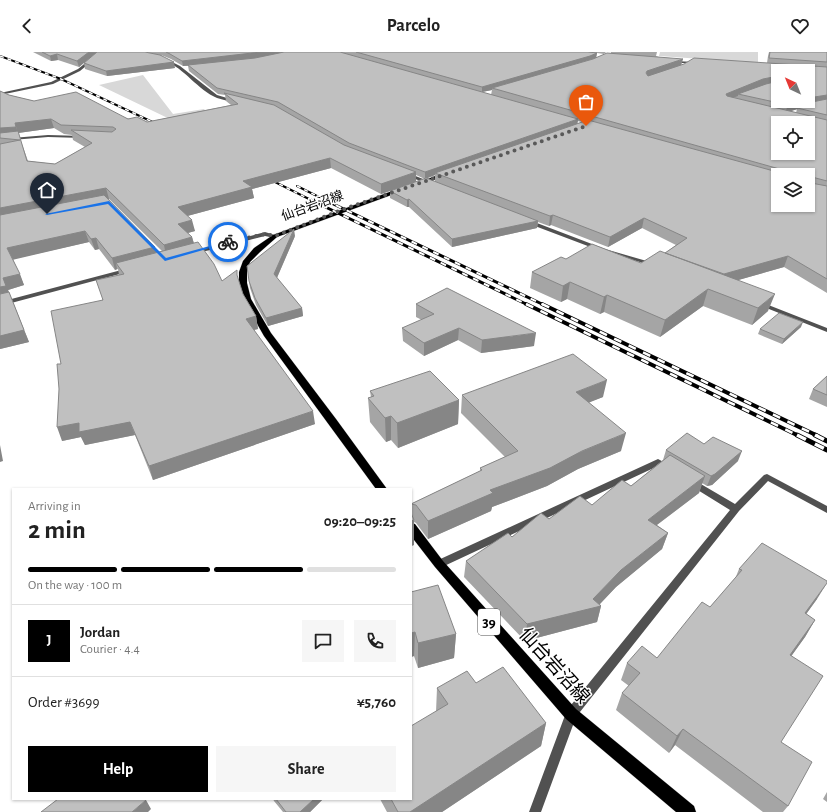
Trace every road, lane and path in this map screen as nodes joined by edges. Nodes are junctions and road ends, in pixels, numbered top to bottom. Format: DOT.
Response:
graph roads {
  1 [pos="101,52"];
  2 [pos="157,57"];
  3 [pos="668,61"];
  4 [pos="691,63"];
  5 [pos="706,64"];
  6 [pos="686,66"];
  7 [pos="190,68"];
  8 [pos="183,69"];
  9 [pos="0,94"];
  10 [pos="243,102"];
  11 [pos="89,138"];
  12 [pos="0,140"];
  13 [pos="397,170"];
  14 [pos="454,171"];
  15 [pos="425,181"];
  16 [pos="440,187"];
  17 [pos="526,221"];
  18 [pos="275,236"];
  19 [pos="188,253"];
  20 [pos="659,265"];
  21 [pos="134,268"];
  22 [pos="756,302"];
  23 [pos="0,304"];
  24 [pos="827,330"];
  25 [pos="381,488"];
  26 [pos="736,509"];
  27 [pos="827,510"];
  28 [pos="412,529"];
  29 [pos="439,564"];
  30 [pos="571,714"];
  31 [pos="535,812"];
  32 [pos="688,812"];
  1 -- 9 [label="street"];
  2 -- 8 [label="street"];
  3 -- 4 [label="street"];
  4 -- 5 [label="street"];
  4 -- 6 [label="street"];
  7 -- 8 [label="street"];
  8 -- 10 [label="street"];
  11 -- 12 [label="street"];
  13 -- 15 [label="street"];
  14 -- 15 [label="main road, 仙台岩沼線"];
  15 -- 16 [label="street"];
  15 -- 18 [label="main road, 仙台岩沼線"];
  17 -- 20 [label="street"];
  18 -- 19 [label="street"];
  18 -- 25 [label="main road, 仙台岩沼線"];
  21 -- 23 [label="street"];
  22 -- 24 [label="street"];
  26 -- 27 [label="street"];
  26 -- 29 [label="street"];
  26 -- 30 [label="street"];
  28 -- 29 [label="main road, 仙台岩沼線 / 39"];
  29 -- 30 [label="main road, 仙台岩沼線 / 39"];
  30 -- 31 [label="street"];
  30 -- 32 [label="main road, 仙台岩沼線 / 39"];
}
